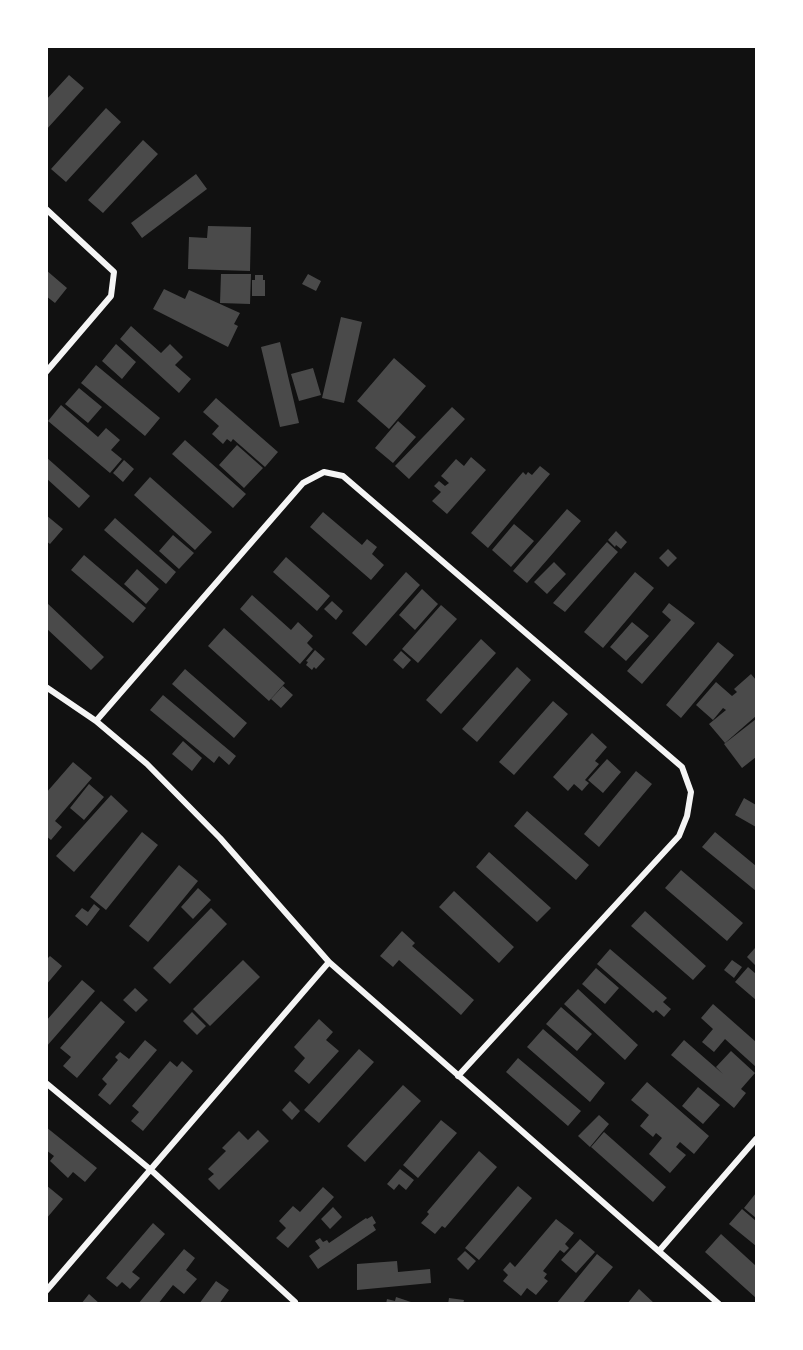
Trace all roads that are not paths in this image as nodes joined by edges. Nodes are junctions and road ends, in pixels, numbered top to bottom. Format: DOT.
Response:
graph roads {
  1 [pos="46,209"];
  2 [pos="46,372"];
  3 [pos="46,687"];
  4 [pos="96,721"];
  5 [pos="329,962"];
  6 [pos="458,1077"];
  7 [pos="46,1083"];
  8 [pos="756,1139"];
  9 [pos="151,1170"];
  10 [pos="659,1251"];
  11 [pos="46,1291"];
  12 [pos="295,1302"];
  13 [pos="719,1304"];
  1 -- 2 [label="street"];
  3 -- 4 [label="street"];
  4 -- 5 [label="street"];
  4 -- 6 [label="street"];
  5 -- 6 [label="street"];
  5 -- 9 [label="street"];
  6 -- 10 [label="street"];
  7 -- 9 [label="street"];
  8 -- 10 [label="street"];
  9 -- 11 [label="street"];
  9 -- 12 [label="street"];
  10 -- 13 [label="street"];
}
